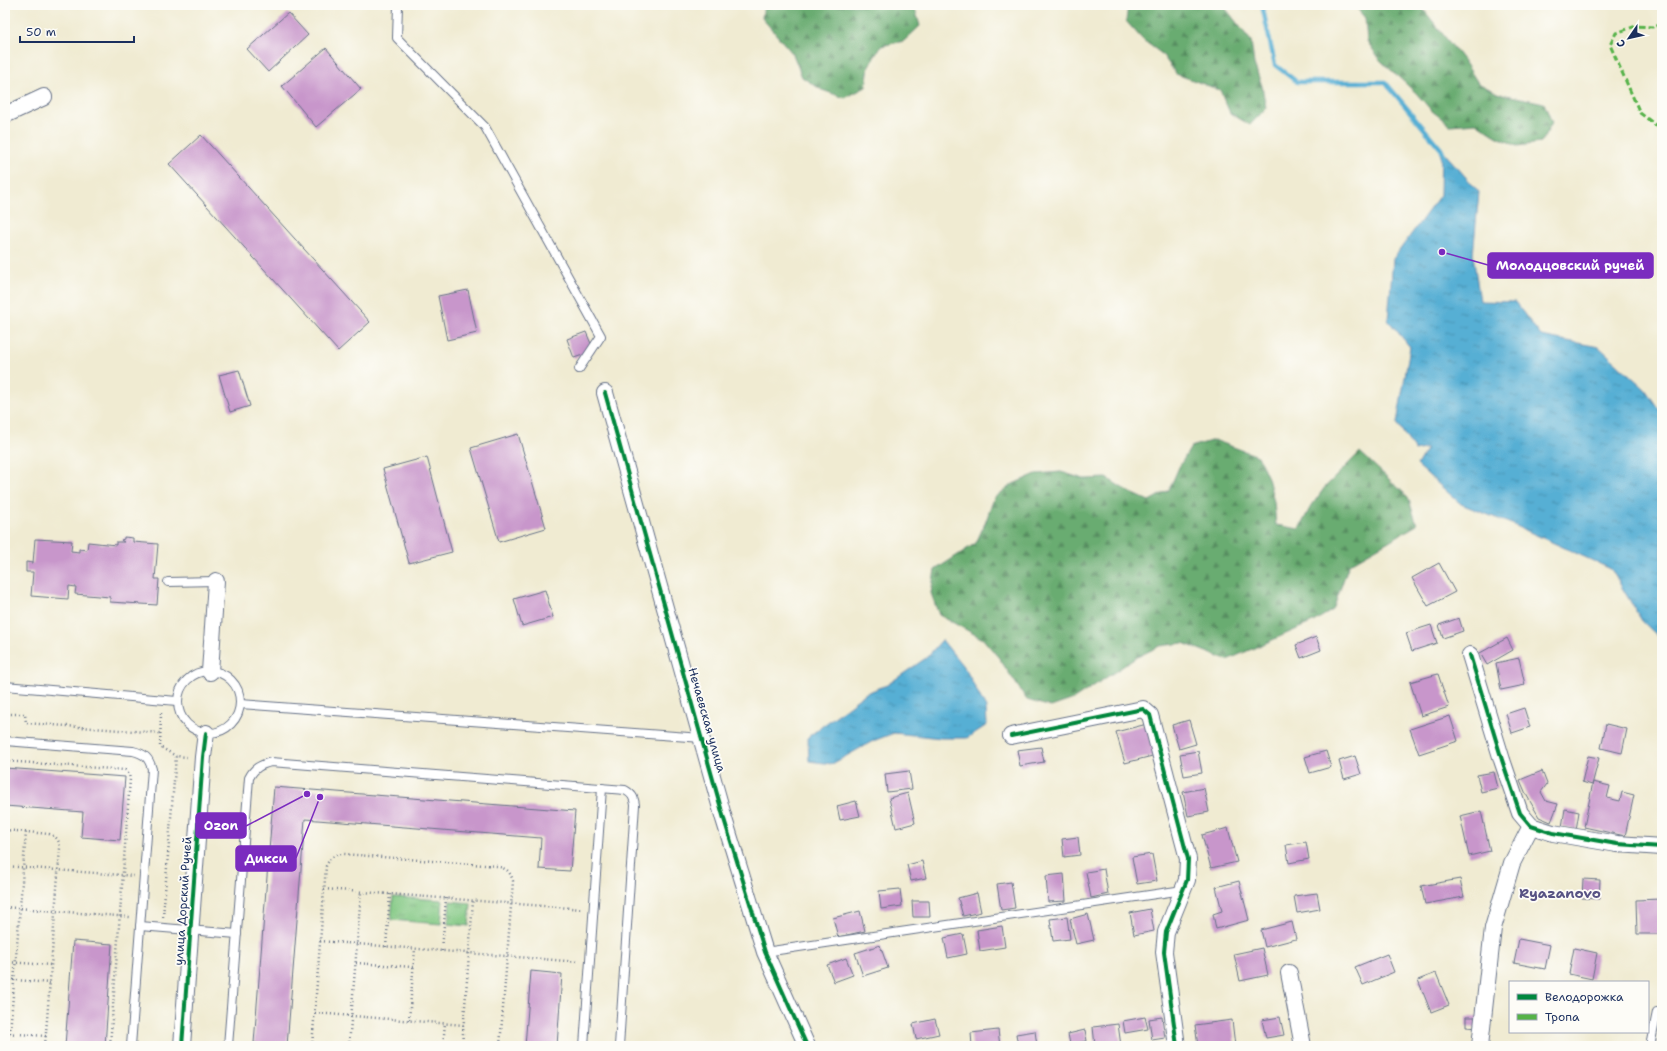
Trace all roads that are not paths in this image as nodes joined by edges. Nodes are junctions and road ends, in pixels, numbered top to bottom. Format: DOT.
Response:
graph roads {
  1 [pos="398,5"];
  2 [pos="44,97"];
  3 [pos="5,115"];
  4 [pos="579,369"];
  5 [pos="606,393"];
  6 [pos="216,581"];
  7 [pos="168,582"];
  8 [pos="1470,655"];
  9 [pos="210,672"];
  10 [pos="5,686"];
  11 [pos="177,701"];
  12 [pos="240,704"];
  13 [pos="206,733"];
  14 [pos="1011,736"];
  15 [pos="702,738"];
  16 [pos="5,741"];
  17 [pos="602,788"];
  18 [pos="1531,826"];
  19 [pos="1662,847"];
  20 [pos="1183,890"];
  21 [pos="140,926"];
  22 [pos="191,930"];
  23 [pos="237,934"];
  24 [pos="765,952"];
  25 [pos="1289,973"];
  26 [pos="1657,1012"];
  27 [pos="130,1046"];
  28 [pos="182,1046"];
  29 [pos="228,1046"];
  30 [pos="584,1046"];
  31 [pos="619,1046"];
  32 [pos="806,1046"];
  33 [pos="1178,1046"];
  34 [pos="1303,1046"];
  35 [pos="1480,1046"];
  36 [pos="1650,1046"];
  1 -- 4 [label="lane"];
  2 -- 3 [label="street"];
  5 -- 15 [label="street, Нечаевская улица"];
  6 -- 7 [label="lane"];
  6 -- 9 [label="street"];
  8 -- 18 [label="street"];
  9 -- 11 [label="lane"];
  9 -- 12 [label="lane"];
  10 -- 11 [label="lane"];
  11 -- 13 [label="lane"];
  12 -- 13 [label="lane"];
  12 -- 15 [label="lane"];
  13 -- 22 [label="street, улица Дорский Ручей"];
  14 -- 20 [label="street"];
  15 -- 24 [label="street, Нечаевская улица"];
  16 -- 21 [label="lane"];
  17 -- 23 [label="lane"];
  17 -- 30 [label="lane"];
  17 -- 31 [label="lane"];
  18 -- 19 [label="street"];
  18 -- 35 [label="street"];
  20 -- 24 [label="lane"];
  20 -- 33 [label="street"];
  21 -- 22 [label="lane"];
  21 -- 27 [label="lane"];
  22 -- 23 [label="lane"];
  22 -- 28 [label="street, улица Дорский Ручей"];
  23 -- 29 [label="lane"];
  24 -- 32 [label="street, Нечаевская улица"];
  25 -- 34 [label="street"];
  26 -- 36 [label="lane"];
}
